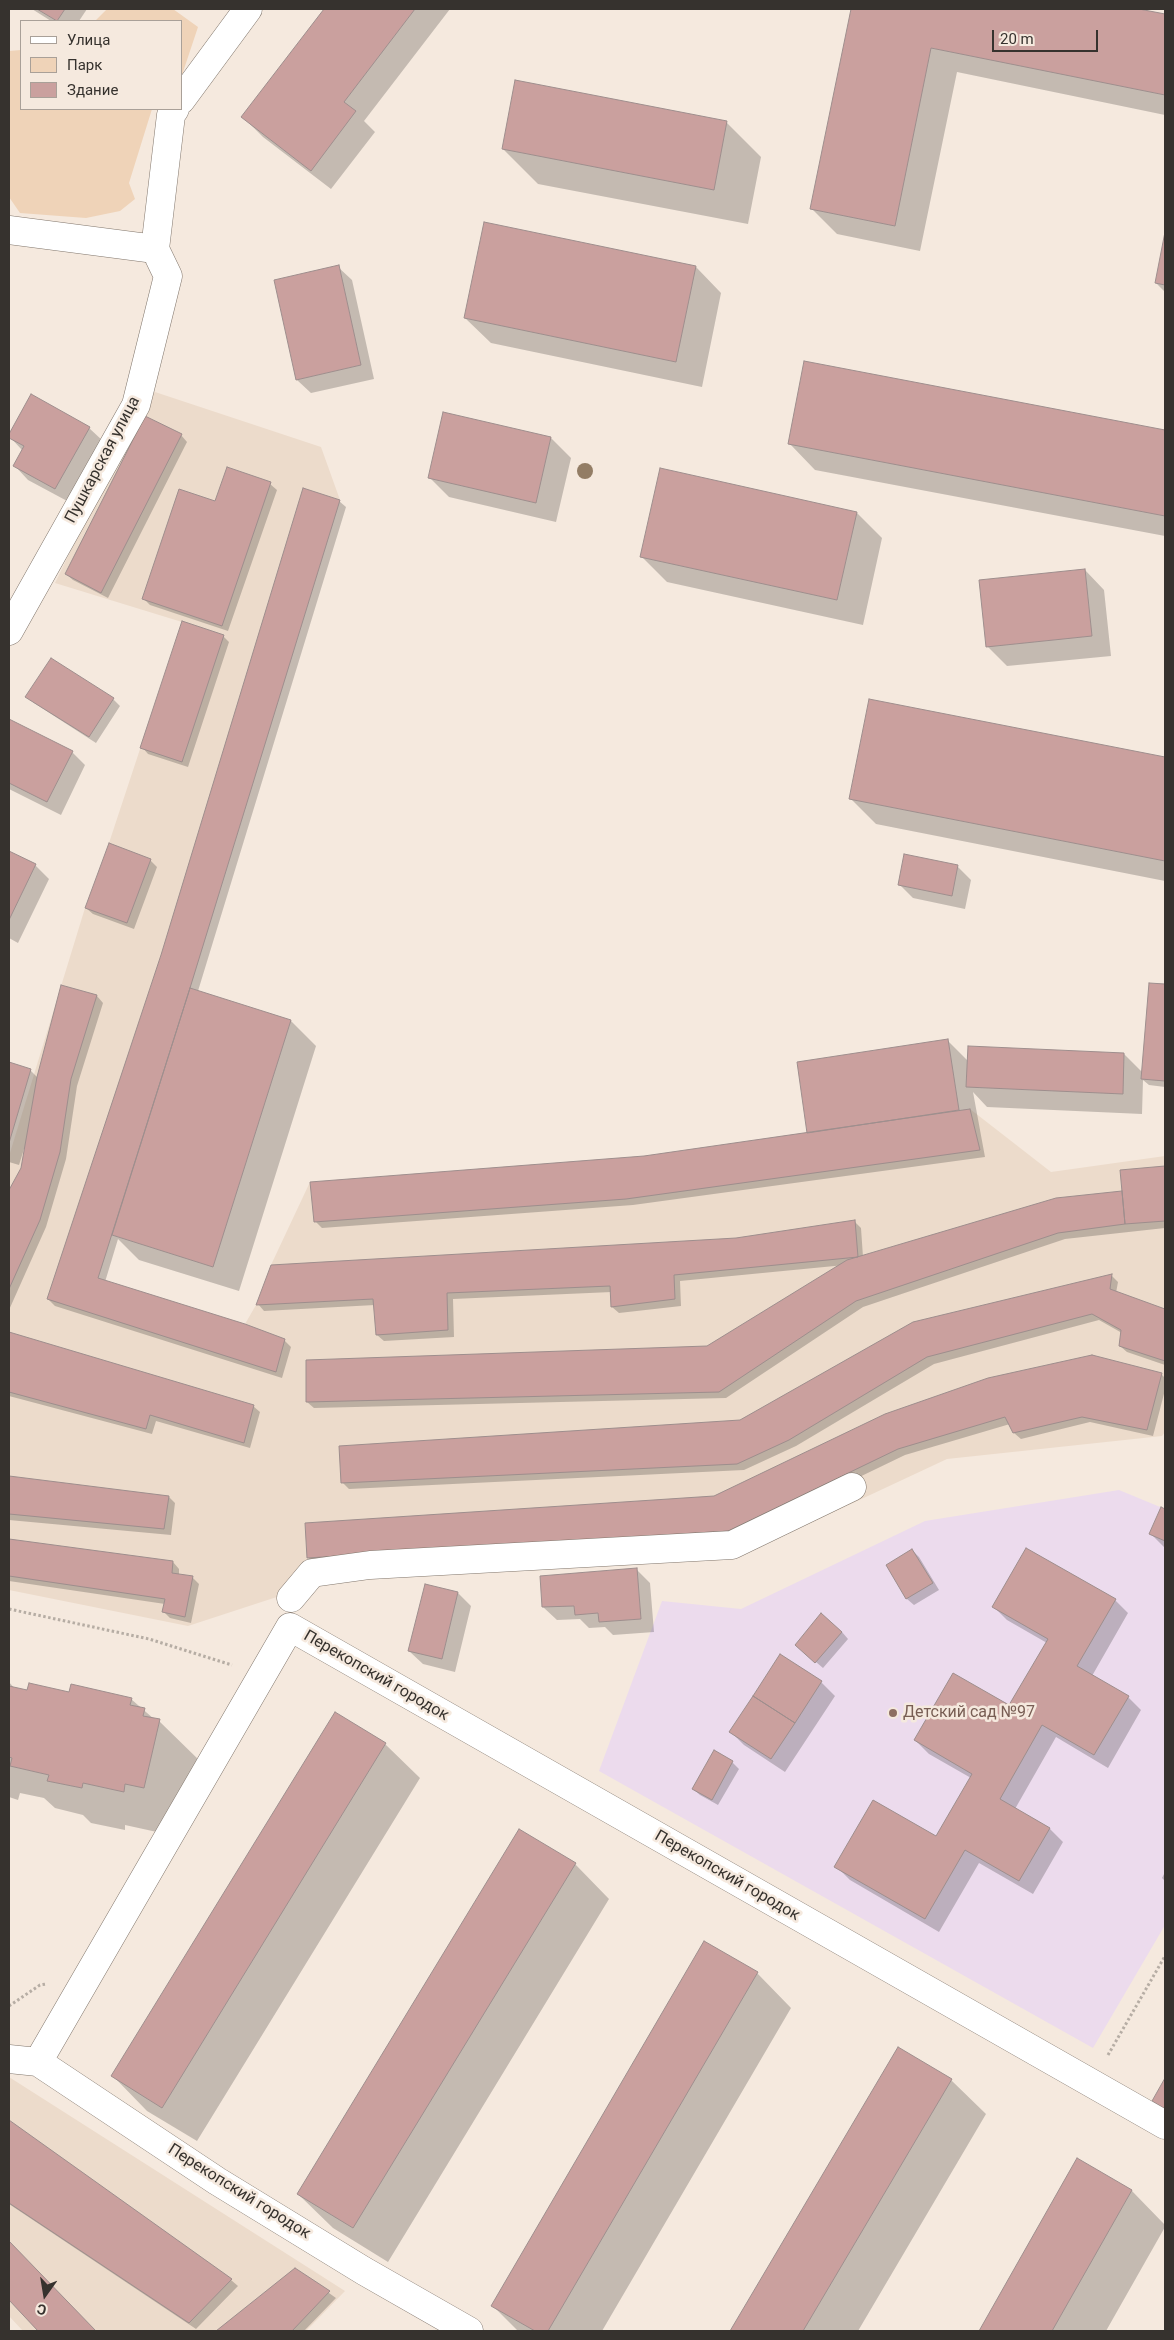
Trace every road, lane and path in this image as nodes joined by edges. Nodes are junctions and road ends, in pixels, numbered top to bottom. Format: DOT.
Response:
graph roads {
  1 [pos="248,9"];
  2 [pos="182,99"];
  3 [pos="174,110"];
  4 [pos="9,230"];
  5 [pos="155,249"];
  6 [pos="9,630"];
  7 [pos="852,1487"];
  8 [pos="291,1598"];
  9 [pos="9,1609"];
  10 [pos="262,1674"];
  11 [pos="1165,1956"];
  12 [pos="9,2059"];
  13 [pos="38,2062"];
  14 [pos="1092,2084"];
  15 [pos="1165,2126"];
  16 [pos="468,2331"];
  1 -- 2 [label="street"];
  3 -- 5 [label="street"];
  4 -- 5 [label="street"];
  5 -- 6 [label="street, Пушкарская улица"];
  7 -- 8 [label="street"];
  9 -- 10 [label="path"];
  10 -- 13 [label="street"];
  10 -- 14 [label="street, Перекопский городок"];
  11 -- 14 [label="path"];
  12 -- 13 [label="street, Перекопский городок"];
  13 -- 16 [label="street, Перекопский городок"];
  14 -- 15 [label="street, Перекопский городок"];
}
